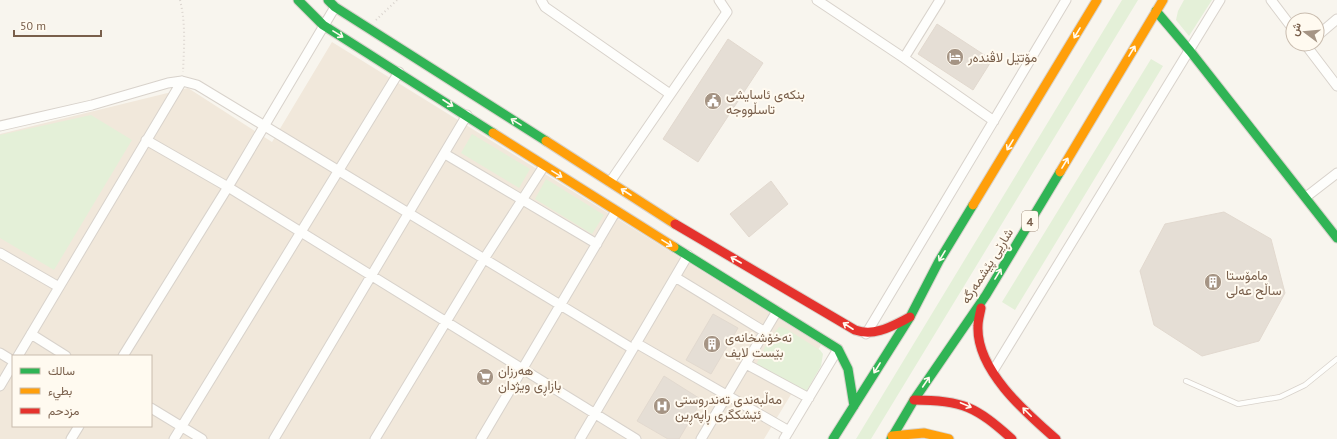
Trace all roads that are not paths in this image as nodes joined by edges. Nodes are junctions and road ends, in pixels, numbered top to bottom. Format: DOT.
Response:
graph roads {
  1 [pos="298,0"];
  2 [pos="541,0"];
  3 [pos="719,0"];
  4 [pos="940,0"];
  5 [pos="1066,0"];
  6 [pos="1097,0"];
  7 [pos="1163,0"];
  8 [pos="1220,0"];
  9 [pos="1271,0"];
  10 [pos="823,2"];
  11 [pos="331,3"];
  12 [pos="1156,11"];
  13 [pos="1285,18"];
  14 [pos="1337,19"];
  15 [pos="323,25"];
  16 [pos="1325,29"];
  17 [pos="1190,51"];
  18 [pos="1312,52"];
  19 [pos="904,58"];
  20 [pos="399,72"];
  21 [pos="182,81"];
  22 [pos="1337,86"];
  23 [pos="670,94"];
  24 [pos="467,115"];
  25 [pos="994,121"];
  26 [pos="264,124"];
  27 [pos="0,126"];
  28 [pos="146,140"];
  29 [pos="445,154"];
  30 [pos="544,166"];
  31 [pos="338,170"];
  32 [pos="1337,173"];
  33 [pos="610,182"];
  34 [pos="228,187"];
  35 [pos="1306,197"];
  36 [pos="523,201"];
  37 [pos="616,211"];
  38 [pos="409,213"];
  39 [pos="301,232"];
  40 [pos="1337,238"];
  41 [pos="597,244"];
  42 [pos="0,253"];
  43 [pos="688,255"];
  44 [pos="484,259"];
  45 [pos="371,276"];
  46 [pos="675,277"];
  47 [pos="59,287"];
  48 [pos="986,295"];
  49 [pos="560,305"];
  50 [pos="777,311"];
  51 [pos="910,317"];
  52 [pos="446,322"];
  53 [pos="765,332"];
  54 [pos="31,334"];
  55 [pos="866,334"];
  56 [pos="635,346"];
  57 [pos="838,349"];
  58 [pos="0,353"];
  59 [pos="19,355"];
  60 [pos="64,355"];
  61 [pos="124,355"];
  62 [pos="1337,359"];
  63 [pos="12,360"];
  64 [pos="746,364"];
  65 [pos="12,366"];
  66 [pos="524,369"];
  67 [pos="993,371"];
  68 [pos="1186,381"];
  69 [pos="0,386"];
  70 [pos="727,395"];
  71 [pos="809,398"];
  72 [pos="914,400"];
  73 [pos="854,406"];
  74 [pos="152,409"];
  75 [pos="595,414"];
  76 [pos="78,427"];
  77 [pos="182,427"];
  78 [pos="786,435"];
  79 [pos="892,438"];
  80 [pos="71,439"];
  81 [pos="174,439"];
  82 [pos="202,439"];
  83 [pos="274,439"];
  84 [pos="376,439"];
  85 [pos="481,439"];
  86 [pos="580,439"];
  87 [pos="636,439"];
  88 [pos="701,439"];
  89 [pos="833,439"];
  90 [pos="949,439"];
  91 [pos="1012,439"];
  92 [pos="1056,439"];
  1 -- 15 [label="main road"];
  2 -- 23 [label="street"];
  3 -- 23 [label="street"];
  4 -- 19 [label="street"];
  5 -- 25 [label="street"];
  6 -- 51 [label="main road, one-way"];
  7 -- 12 [label="main road, شاڕێی پێشمەرگە / 4"];
  8 -- 17 [label="street"];
  9 -- 13 [label="street"];
  10 -- 19 [label="street"];
  11 -- 15 [label="street"];
  33 -- 11 [label="main road, one-way"];
  12 -- 17 [label="main road"];
  48 -- 12 [label="main road, شاڕێی پێشمەرگە / 4, one-way"];
  14 -- 16 [label="street"];
  15 -- 20 [label="main road, one-way"];
  15 -- 26 [label="street"];
  17 -- 35 [label="main road"];
  17 -- 67 [label="street"];
  18 -- 22 [label="street"];
  19 -- 25 [label="street"];
  20 -- 24 [label="main road, one-way"];
  20 -- 31 [label="street"];
  21 -- 26 [label="street"];
  21 -- 27 [label="street"];
  21 -- 28 [label="street"];
  23 -- 33 [label="street"];
  24 -- 29 [label="street"];
  24 -- 30 [label="main road"];
  25 -- 55 [label="street"];
  26 -- 31 [label="street"];
  26 -- 34 [label="street"];
  28 -- 34 [label="street"];
  28 -- 47 [label="street"];
  29 -- 36 [label="street"];
  29 -- 38 [label="street"];
  30 -- 36 [label="street"];
  30 -- 37 [label="main road, one-way"];
  31 -- 38 [label="street"];
  31 -- 39 [label="street"];
  32 -- 35 [label="street"];
  55 -- 33 [label="main road, one-way"];
  34 -- 39 [label="street"];
  34 -- 61 [label="street"];
  35 -- 40 [label="main road"];
  36 -- 41 [label="street"];
  36 -- 44 [label="street"];
  37 -- 41 [label="street"];
  37 -- 43 [label="main road, one-way"];
  38 -- 44 [label="street"];
  38 -- 45 [label="street"];
  39 -- 45 [label="street"];
  39 -- 77 [label="street"];
  41 -- 49 [label="street"];
  42 -- 47 [label="street"];
  43 -- 46 [label="street"];
  43 -- 50 [label="main road"];
  44 -- 49 [label="street"];
  44 -- 52 [label="street"];
  45 -- 52 [label="street"];
  45 -- 83 [label="street"];
  46 -- 53 [label="street"];
  46 -- 56 [label="street"];
  47 -- 54 [label="street"];
  48 -- 67 [label="main road"];
  72 -- 48 [label="main road, شاڕێی پێشمەرگە / 4, one-way"];
  49 -- 56 [label="street"];
  49 -- 66 [label="street"];
  50 -- 53 [label="street"];
  50 -- 57 [label="main road"];
  51 -- 55 [label="main road"];
  51 -- 73 [label="main road, one-way"];
  52 -- 66 [label="street"];
  52 -- 84 [label="street"];
  53 -- 64 [label="street"];
  54 -- 59 [label="street"];
  54 -- 60 [label="street"];
  56 -- 70 [label="street"];
  56 -- 75 [label="street"];
  57 -- 71 [label="street"];
  57 -- 73 [label="main road"];
  58 -- 63 [label="street"];
  62 -- 68 [label="lane"];
  64 -- 70 [label="street"];
  64 -- 71 [label="street"];
  65 -- 69 [label="street"];
  66 -- 75 [label="street"];
  66 -- 85 [label="street"];
  92 -- 67 [label="main road, one-way"];
  70 -- 78 [label="street"];
  70 -- 88 [label="street"];
  71 -- 78 [label="street"];
  72 -- 79 [label="main road, شاڕێی پێشمەرگە / 4"];
  72 -- 91 [label="main road, one-way"];
  73 -- 89 [label="main road"];
  74 -- 77 [label="street"];
  75 -- 86 [label="street"];
  75 -- 87 [label="street"];
  76 -- 80 [label="street"];
  77 -- 81 [label="street"];
  77 -- 82 [label="street"];
  79 -- 90 [label="main road"];
}
